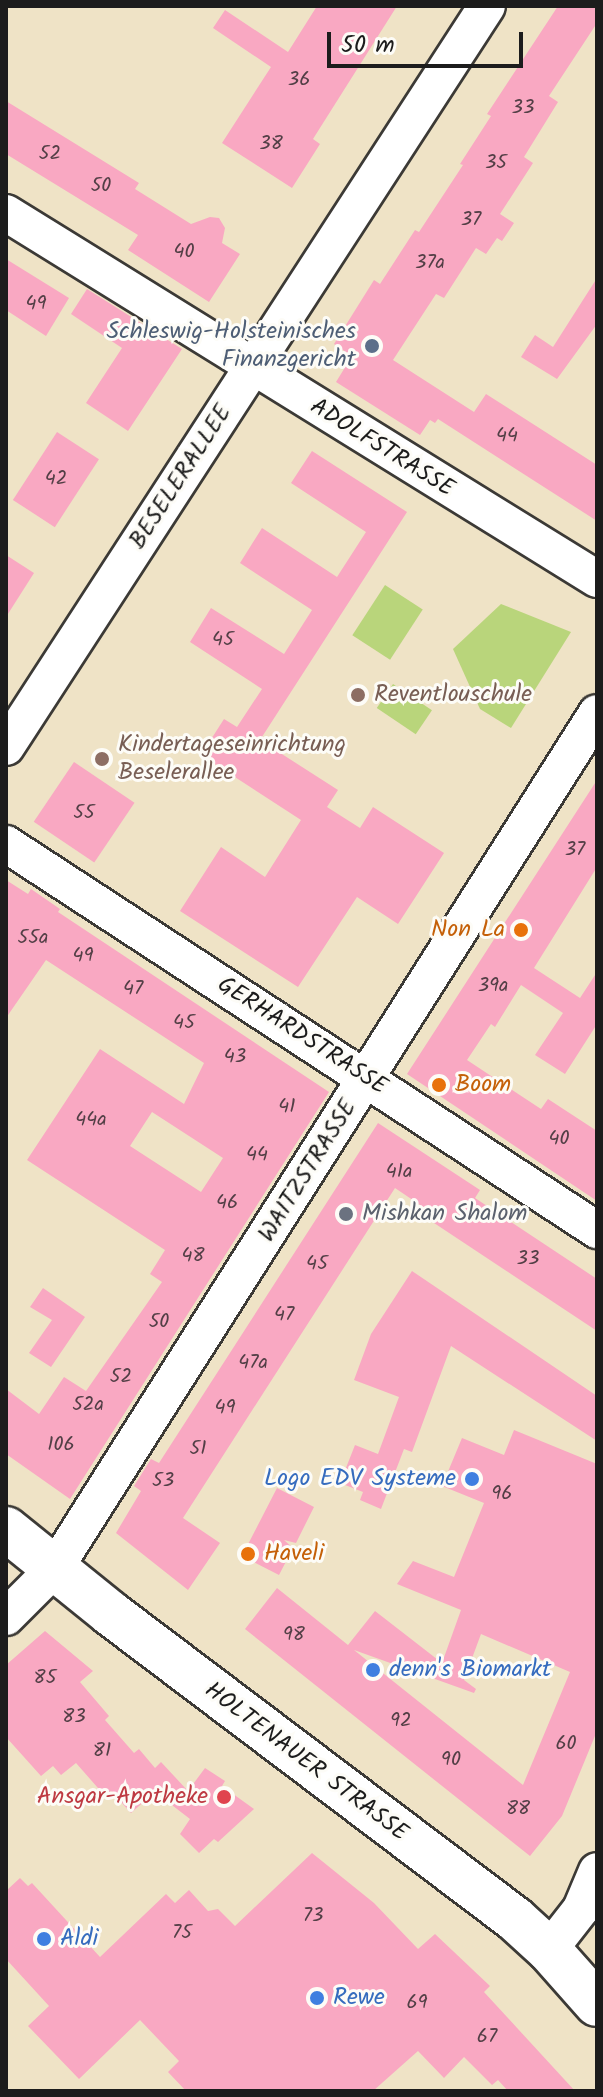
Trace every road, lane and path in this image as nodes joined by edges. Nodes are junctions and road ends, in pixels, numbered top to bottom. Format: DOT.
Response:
graph roads {
  1 [pos="487,6"];
  2 [pos="6,213"];
  3 [pos="252,367"];
  4 [pos="597,579"];
  5 [pos="597,713"];
  6 [pos="6,747"];
  7 [pos="6,844"];
  8 [pos="366,1078"];
  9 [pos="597,1230"];
  10 [pos="6,1529"];
  11 [pos="55,1568"];
  12 [pos="6,1617"];
  13 [pos="597,1871"];
  14 [pos="549,1950"];
  15 [pos="597,2004"];
  1 -- 3 [label="street, BESELERALLEE"];
  2 -- 3 [label="street, ADOLFSTRASSE"];
  3 -- 4 [label="street, ADOLFSTRASSE"];
  3 -- 6 [label="street, BESELERALLEE"];
  5 -- 8 [label="street, WAITZSTRASSE"];
  7 -- 8 [label="street, GERHARDSTRASSE"];
  8 -- 9 [label="street, GERHARDSTRASSE"];
  8 -- 11 [label="street, WAITZSTRASSE"];
  10 -- 11 [label="main road, HOLTENAUER STRASSE"];
  11 -- 12 [label="street, WAITZSTRASSE"];
  11 -- 14 [label="main road, HOLTENAUER STRASSE"];
  13 -- 14 [label="street"];
  14 -- 15 [label="main road, HOLTENAUER STRASSE"];
}
